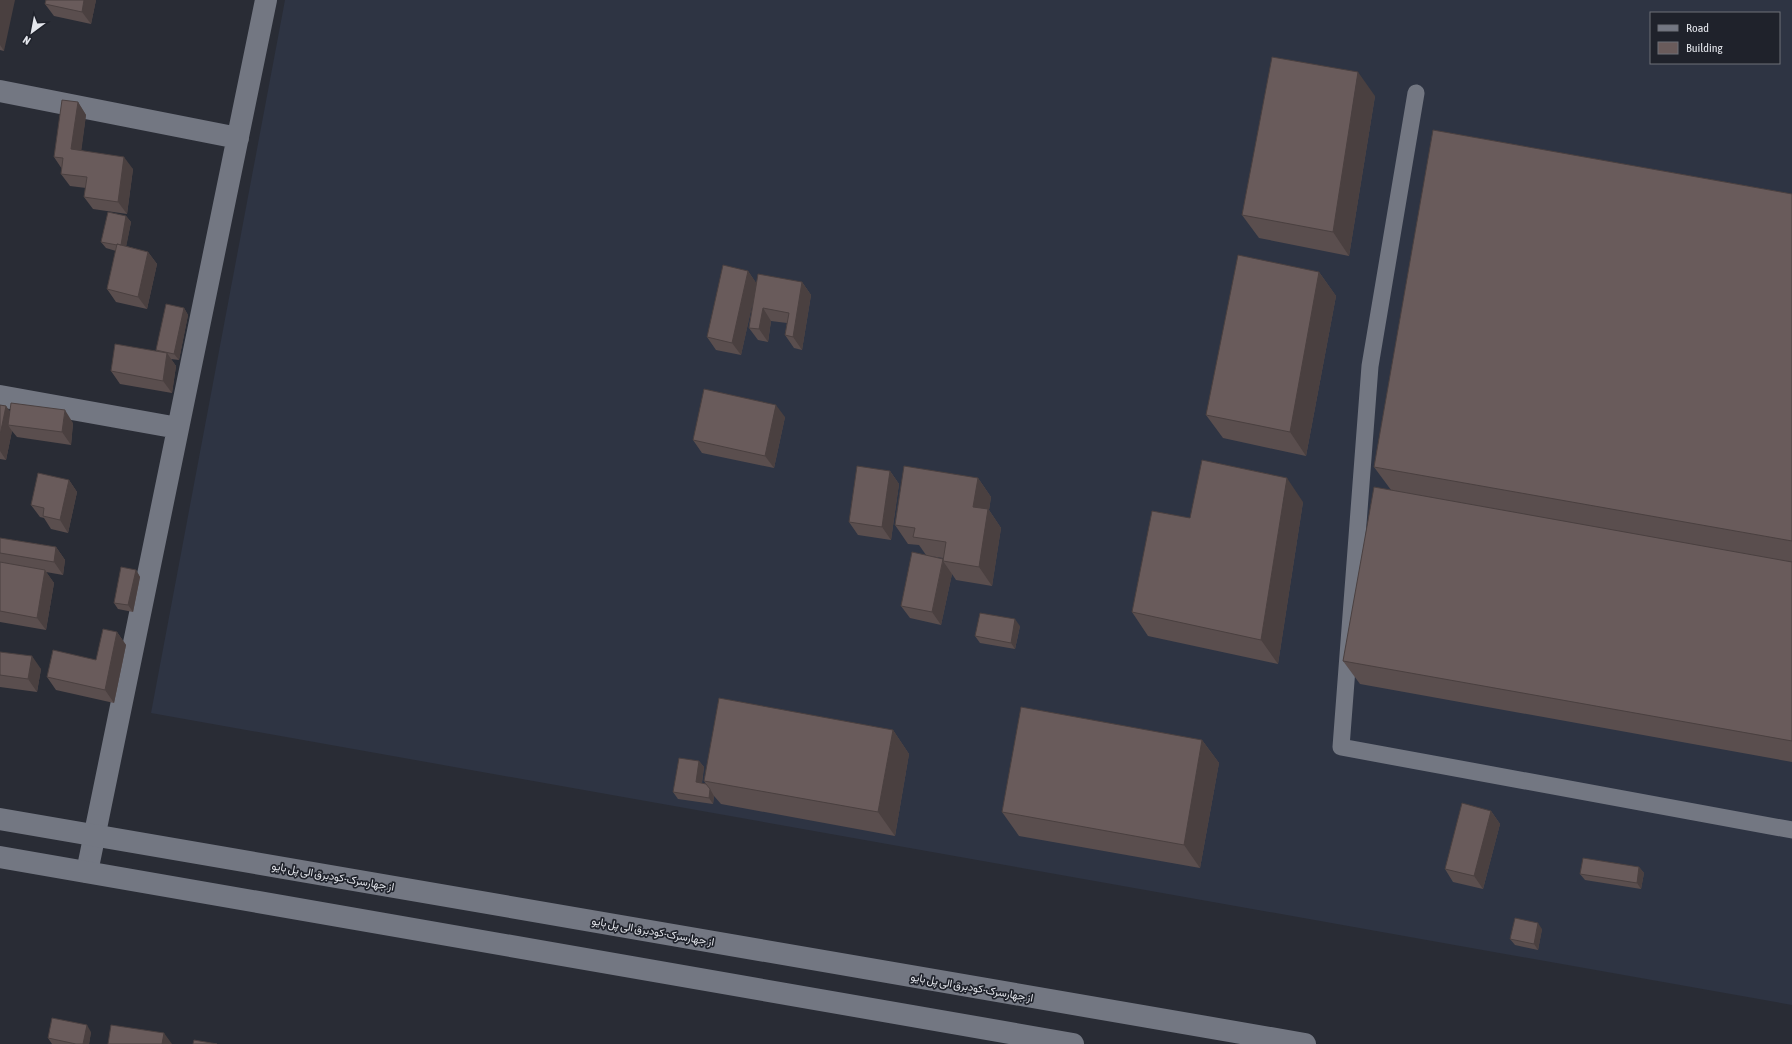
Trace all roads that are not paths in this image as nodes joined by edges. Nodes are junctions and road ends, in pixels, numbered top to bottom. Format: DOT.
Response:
graph roads {
  1 [pos="266,0"];
  2 [pos="0,91"];
  3 [pos="1416,93"];
  4 [pos="238,138"];
  5 [pos="0,396"];
  6 [pos="178,428"];
  7 [pos="0,819"];
  8 [pos="1792,830"];
  9 [pos="95,835"];
  10 [pos="0,857"];
  11 [pos="88,872"];
  12 [pos="1072,1044"];
  13 [pos="1305,1044"];
  1 -- 4 [label="street"];
  2 -- 4 [label="street"];
  3 -- 8 [label="lane"];
  4 -- 6 [label="street"];
  5 -- 6 [label="street"];
  6 -- 9 [label="street"];
  7 -- 9 [label="street, از جهارسرک-کودبرق الی پل بایو"];
  9 -- 11 [label="street"];
  9 -- 13 [label="street, از جهارسرک-کودبرق الی پل بایو"];
  10 -- 11 [label="street"];
  11 -- 12 [label="street"];
}
